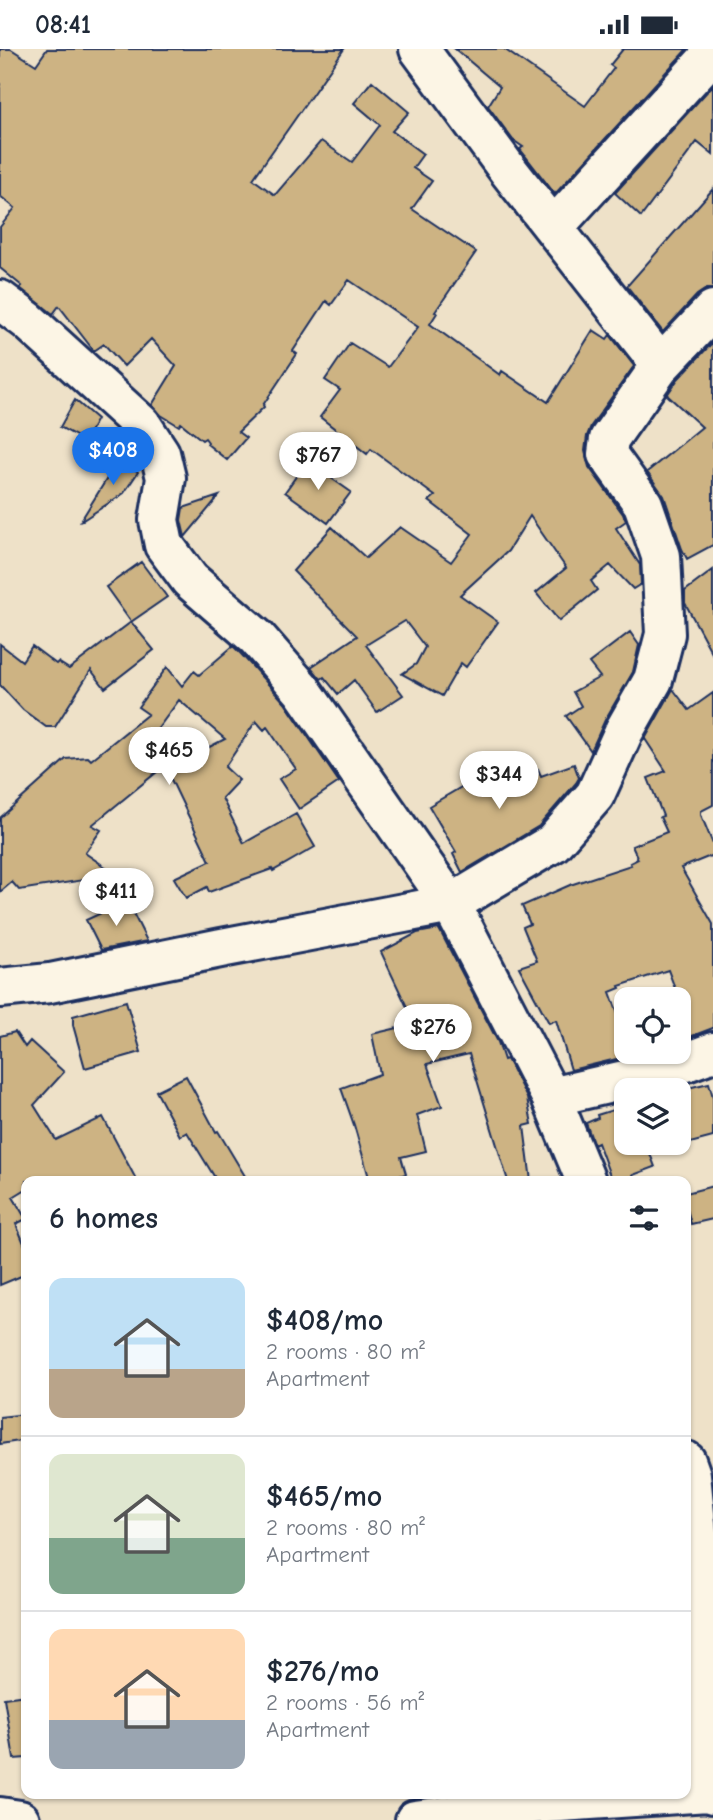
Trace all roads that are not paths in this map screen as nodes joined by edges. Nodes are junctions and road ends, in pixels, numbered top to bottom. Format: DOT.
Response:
graph roads {
  1 [pos="419,49"];
  2 [pos="713,53"];
  3 [pos="554,227"];
  4 [pos="0,300"];
  5 [pos="713,310"];
  6 [pos="661,365"];
  7 [pos="451,904"];
  8 [pos="0,988"];
  9 [pos="713,1052"];
  10 [pos="551,1097"];
  11 [pos="584,1176"];
  12 [pos="691,1475"];
  13 [pos="711,1793"];
  14 [pos="691,1794"];
  15 [pos="613,1799"];
  16 [pos="0,1817"];
  17 [pos="20,1820"];
  18 [pos="415,1820"];
  1 -- 3 [label="street"];
  2 -- 3 [label="street"];
  3 -- 6 [label="street"];
  4 -- 7 [label="street"];
  5 -- 6 [label="street"];
  6 -- 7 [label="street"];
  7 -- 8 [label="street"];
  7 -- 10 [label="street"];
  9 -- 10 [label="street"];
  10 -- 11 [label="street"];
  12 -- 13 [label="street"];
  13 -- 14 [label="street"];
  15 -- 18 [label="street"];
  16 -- 17 [label="street"];
}
